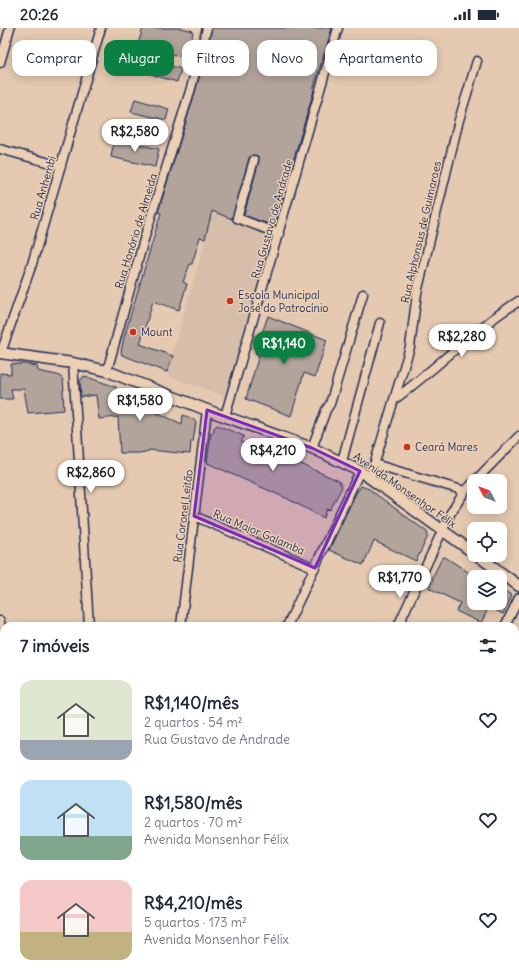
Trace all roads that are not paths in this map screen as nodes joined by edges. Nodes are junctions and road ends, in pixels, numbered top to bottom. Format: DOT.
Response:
graph roads {
  1 [pos="10,28"];
  2 [pos="101,28"];
  3 [pos="207,28"];
  4 [pos="338,28"];
  5 [pos="478,61"];
  6 [pos="0,63"];
  7 [pos="0,149"];
  8 [pos="254,160"];
  9 [pos="61,166"];
  10 [pos="279,234"];
  11 [pos="363,294"];
  12 [pos="519,301"];
  13 [pos="380,324"];
  14 [pos="1,353"];
  15 [pos="73,363"];
  16 [pos="107,371"];
  17 [pos="395,399"];
  18 [pos="207,410"];
  19 [pos="225,416"];
  20 [pos="519,436"];
  21 [pos="312,448"];
  22 [pos="342,461"];
  23 [pos="374,464"];
  24 [pos="360,471"];
  25 [pos="370,478"];
  26 [pos="465,491"];
  27 [pos="194,516"];
  28 [pos="442,529"];
  29 [pos="467,548"];
  30 [pos="486,562"];
  31 [pos="315,568"];
  32 [pos="519,586"];
  33 [pos="519,598"];
  34 [pos="89,622"];
  35 [pos="181,622"];
  36 [pos="289,622"];
  37 [pos="400,622"];
  38 [pos="507,622"];
  1 -- 6 [label="street"];
  2 -- 9 [label="street, Rua Anhembi"];
  3 -- 16 [label="street, Rua Honório de Almeida"];
  4 -- 10 [label="street, Rua Gustavo de Andrade"];
  5 -- 17 [label="street, Rua Alphonsus de Guimaraes"];
  7 -- 9 [label="street"];
  8 -- 10 [label="street"];
  9 -- 14 [label="street, Rua Anhembi"];
  10 -- 19 [label="street, Rua Gustavo de Andrade"];
  11 -- 21 [label="street"];
  12 -- 17 [label="street"];
  13 -- 22 [label="street"];
  14 -- 15 [label="main road, Avenida Monsenhor Félix"];
  15 -- 16 [label="main road, Avenida Monsenhor Félix"];
  15 -- 34 [label="street"];
  16 -- 18 [label="main road, Avenida Monsenhor Félix"];
  17 -- 23 [label="street, Rua Alphonsus de Guimaraes"];
  18 -- 19 [label="main road, Avenida Monsenhor Félix"];
  18 -- 27 [label="street, Rua Coronel Leitão"];
  19 -- 21 [label="main road, Avenida Monsenhor Félix"];
  20 -- 26 [label="street"];
  21 -- 22 [label="main road, Avenida Monsenhor Félix"];
  22 -- 24 [label="main road, Avenida Monsenhor Félix"];
  23 -- 25 [label="street, Rua Alphonsus de Guimaraes"];
  23 -- 26 [label="street"];
  24 -- 25 [label="main road, Avenida Monsenhor Félix"];
  24 -- 31 [label="street"];
  25 -- 28 [label="main road, Avenida Monsenhor Félix"];
  26 -- 28 [label="street"];
  27 -- 31 [label="street, Rua Major Galamba"];
  27 -- 35 [label="street, Rua Coronel Leitão"];
  28 -- 29 [label="main road, Avenida Monsenhor Félix"];
  28 -- 37 [label="street"];
  30 -- 32 [label="main road"];
  31 -- 36 [label="street"];
  33 -- 38 [label="street"];
}
